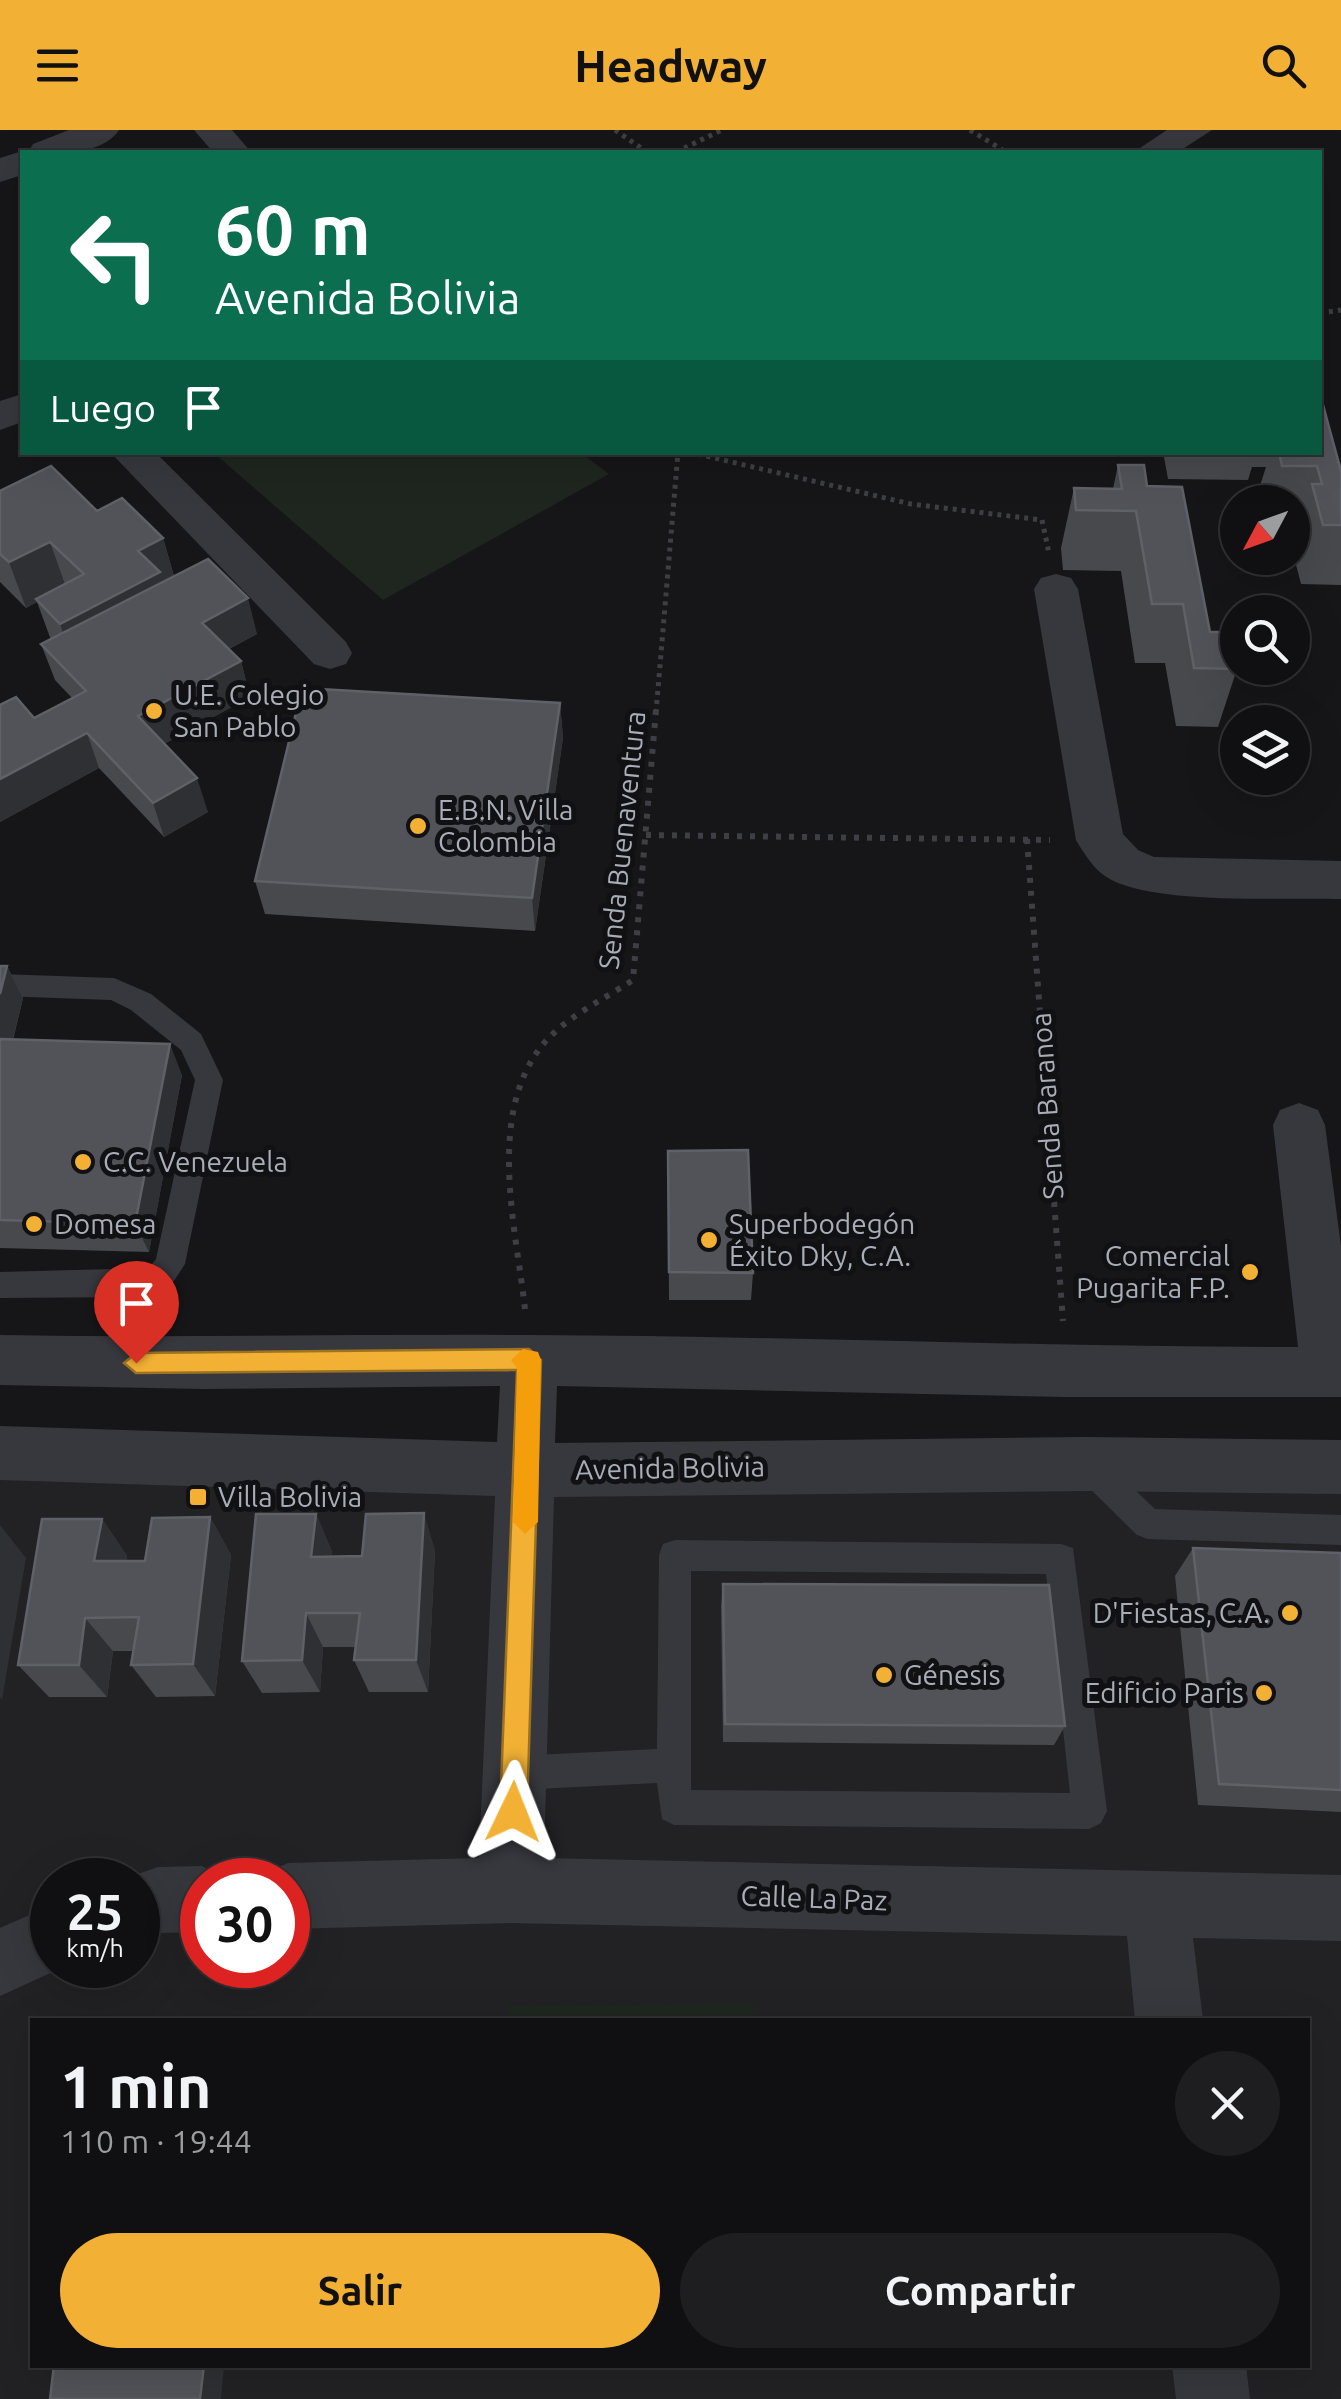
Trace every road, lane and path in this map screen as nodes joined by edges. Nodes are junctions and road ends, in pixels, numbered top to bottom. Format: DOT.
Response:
graph roads {
  1 [pos="101,130"];
  2 [pos="212,130"];
  3 [pos="615,130"];
  4 [pos="722,130"];
  5 [pos="970,130"];
  6 [pos="1194,130"];
  7 [pos="51,150"];
  8 [pos="231,150"];
  9 [pos="644,150"];
  10 [pos="680,150"];
  11 [pos="1003,150"];
  12 [pos="1156,150"];
  13 [pos="133,455"];
  14 [pos="678,455"];
  15 [pos="701,455"];
  16 [pos="1056,589"];
  17 [pos="330,653"];
  18 [pos="646,835"];
  19 [pos="1027,839"];
  20 [pos="1100,840"];
  21 [pos="1341,880"];
  22 [pos="0,985"];
  23 [pos="1299,1125"];
  24 [pos="0,1284"];
  25 [pos="0,1360"];
  26 [pos="529,1360"];
  27 [pos="1066,1372"];
  28 [pos="1335,1372"];
  29 [pos="0,1453"];
  30 [pos="1086,1464"];
  31 [pos="1341,1467"];
  32 [pos="528,1470"];
  33 [pos="1341,1530"];
  34 [pos="674,1765"];
  35 [pos="515,1773"];
  36 [pos="510,1890"];
  37 [pos="310,1895"];
  38 [pos="1156,1907"];
  39 [pos="1341,1908"];
  40 [pos="30,1949"];
  41 [pos="0,1964"];
  42 [pos="1170,2018"];
  43 [pos="1209,2368"];
  44 [pos="1213,2399"];
  1 -- 7 [label="street"];
  2 -- 8 [label="street"];
  3 -- 9 [label="path"];
  4 -- 10 [label="path"];
  5 -- 11 [label="path"];
  6 -- 12 [label="street"];
  13 -- 17 [label="street"];
  14 -- 18 [label="path, Senda Buenaventura"];
  15 -- 16 [label="path"];
  16 -- 20 [label="street"];
  18 -- 19 [label="path"];
  18 -- 26 [label="path, Senda Buenaventura"];
  19 -- 20 [label="path"];
  19 -- 27 [label="path, Senda Baranoa"];
  20 -- 21 [label="street"];
  22 -- 24 [label="lane"];
  23 -- 28 [label="street"];
  25 -- 26 [label="street"];
  26 -- 27 [label="street"];
  26 -- 32 [label="street"];
  27 -- 28 [label="street"];
  29 -- 32 [label="street, Avenida Bolivia"];
  30 -- 31 [label="street, Avenida Bolivia"];
  30 -- 32 [label="street, Avenida Bolivia"];
  30 -- 33 [label="lane"];
  32 -- 35 [label="street"];
  34 -- 34 [label="lane"];
  34 -- 35 [label="lane"];
  35 -- 36 [label="street"];
  36 -- 37 [label="street, Calle La Paz"];
  36 -- 38 [label="street, Calle La Paz"];
  38 -- 39 [label="street, Calle La Paz"];
  38 -- 42 [label="street"];
  40 -- 41 [label="street"];
  43 -- 44 [label="street"];
}
